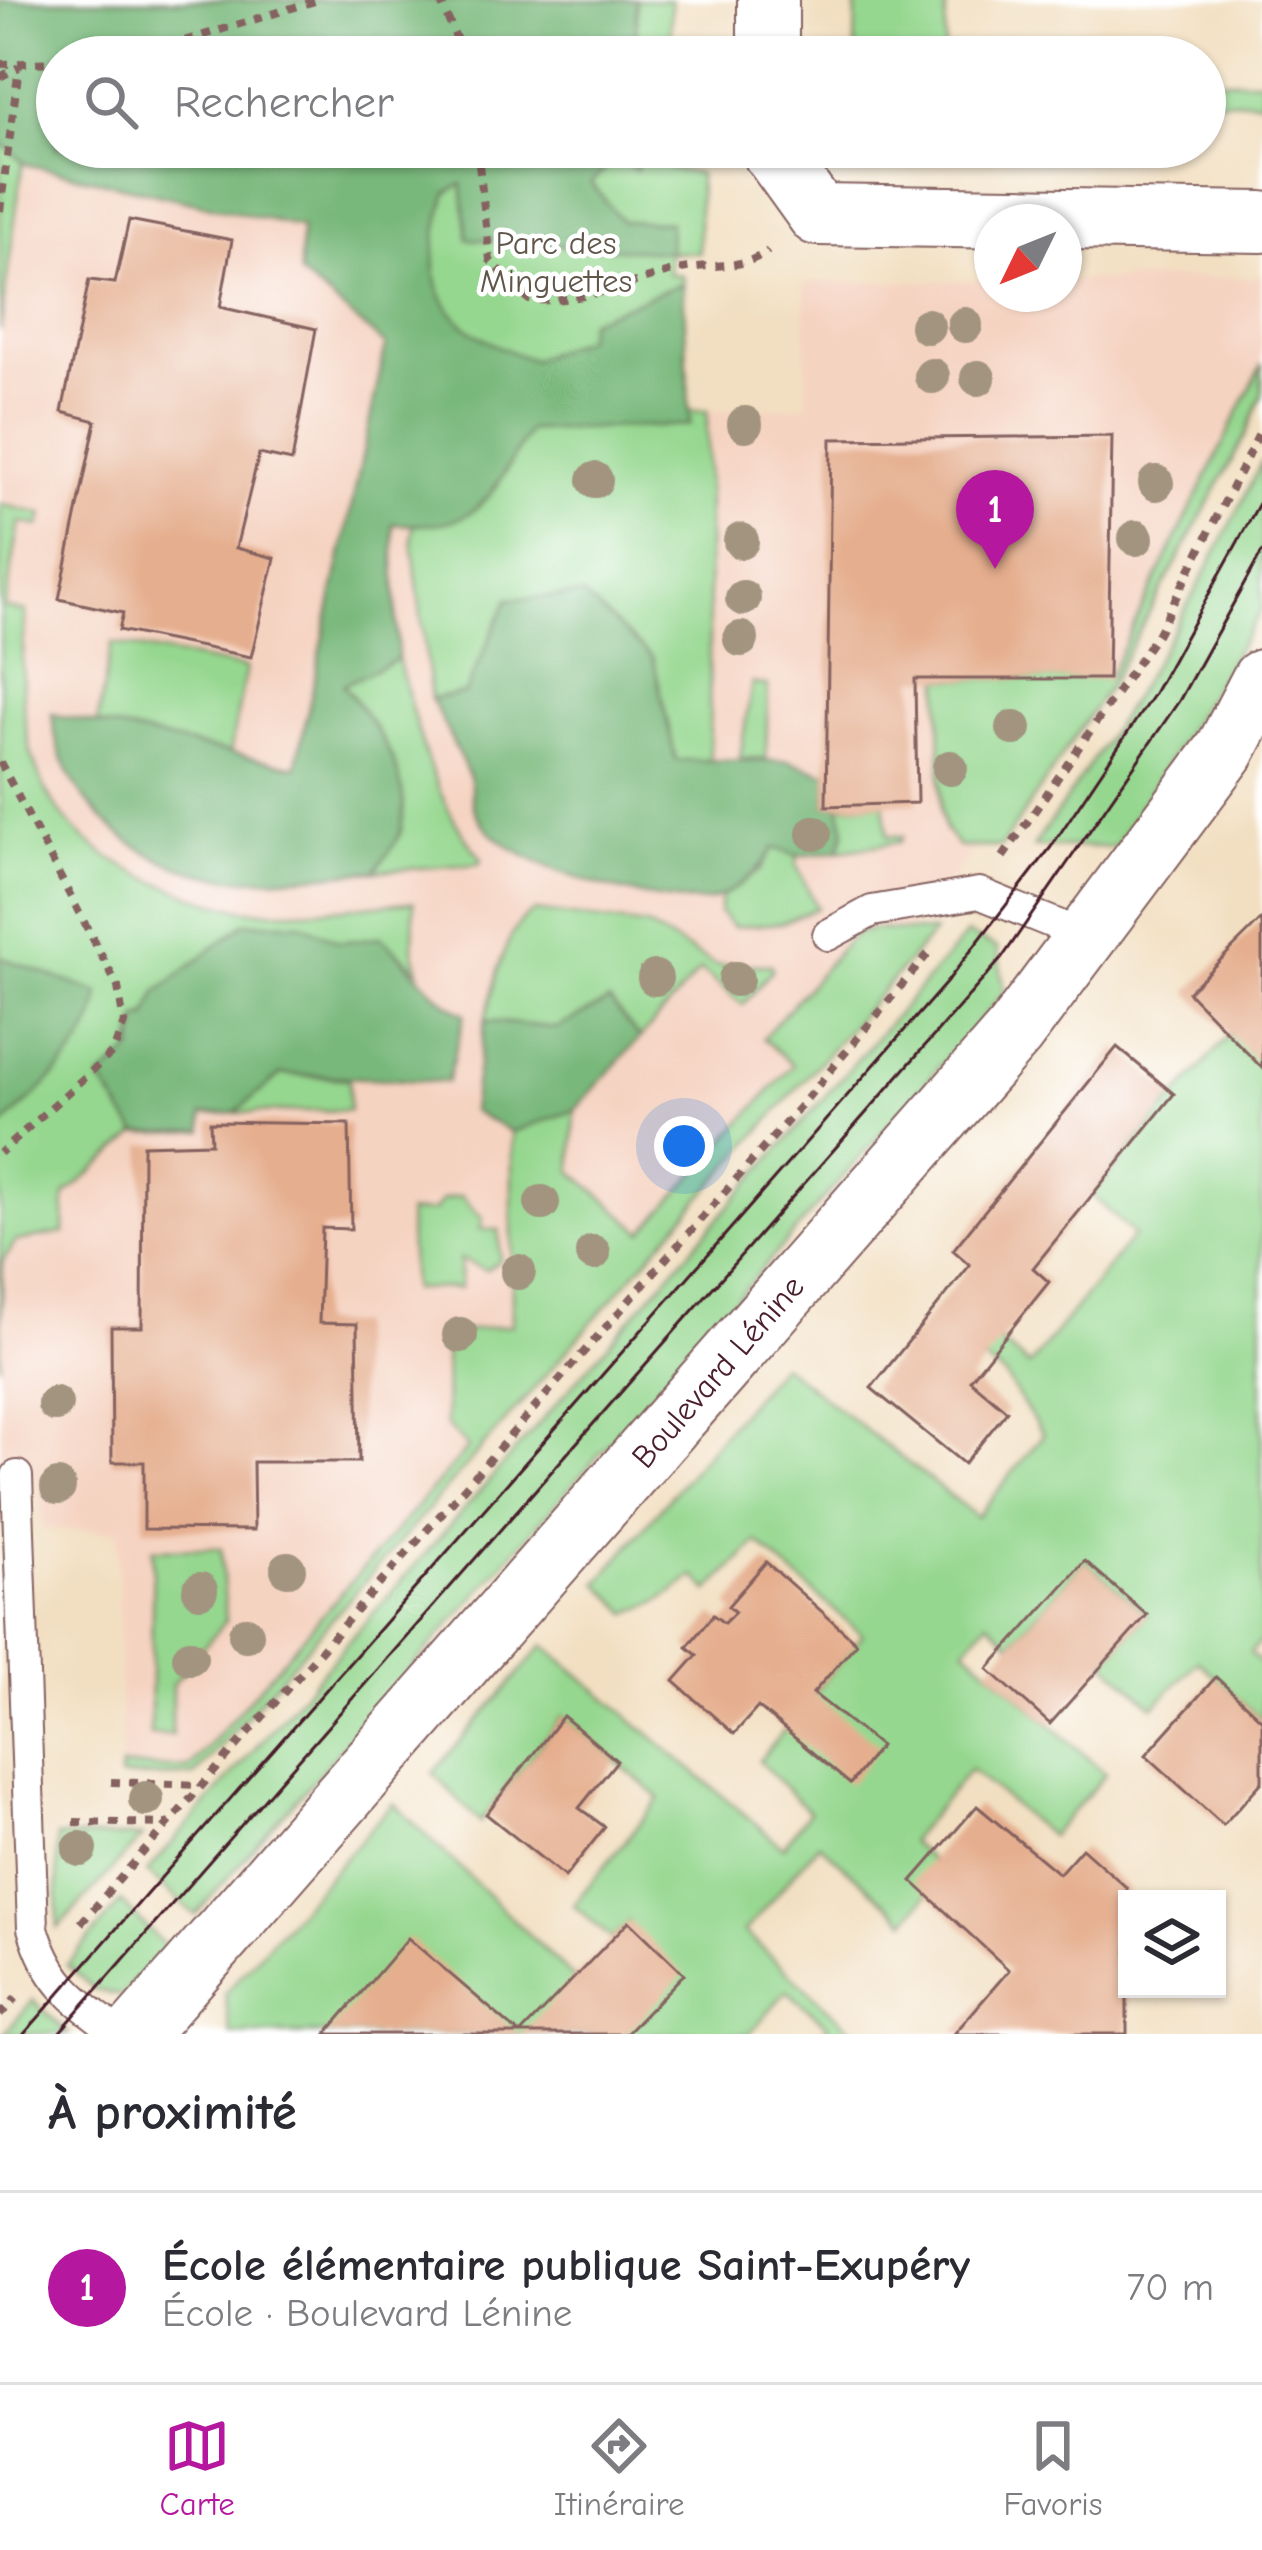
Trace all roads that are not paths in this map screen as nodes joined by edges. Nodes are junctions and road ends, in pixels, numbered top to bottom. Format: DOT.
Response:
graph roads {
  1 [pos="768,0"];
  2 [pos="768,36"];
  3 [pos="784,168"];
  4 [pos="1262,222"];
  5 [pos="1262,680"];
  6 [pos="828,935"];
  7 [pos="1090,938"];
  8 [pos="17,1476"];
  9 [pos="120,2034"];
  10 [pos="135,2034"];
  1 -- 2 [label="street"];
  3 -- 4 [label="street"];
  5 -- 7 [label="street, Boulevard Lénine"];
  6 -- 7 [label="lane"];
  7 -- 10 [label="street, Boulevard Lénine"];
  8 -- 9 [label="lane"];
}
